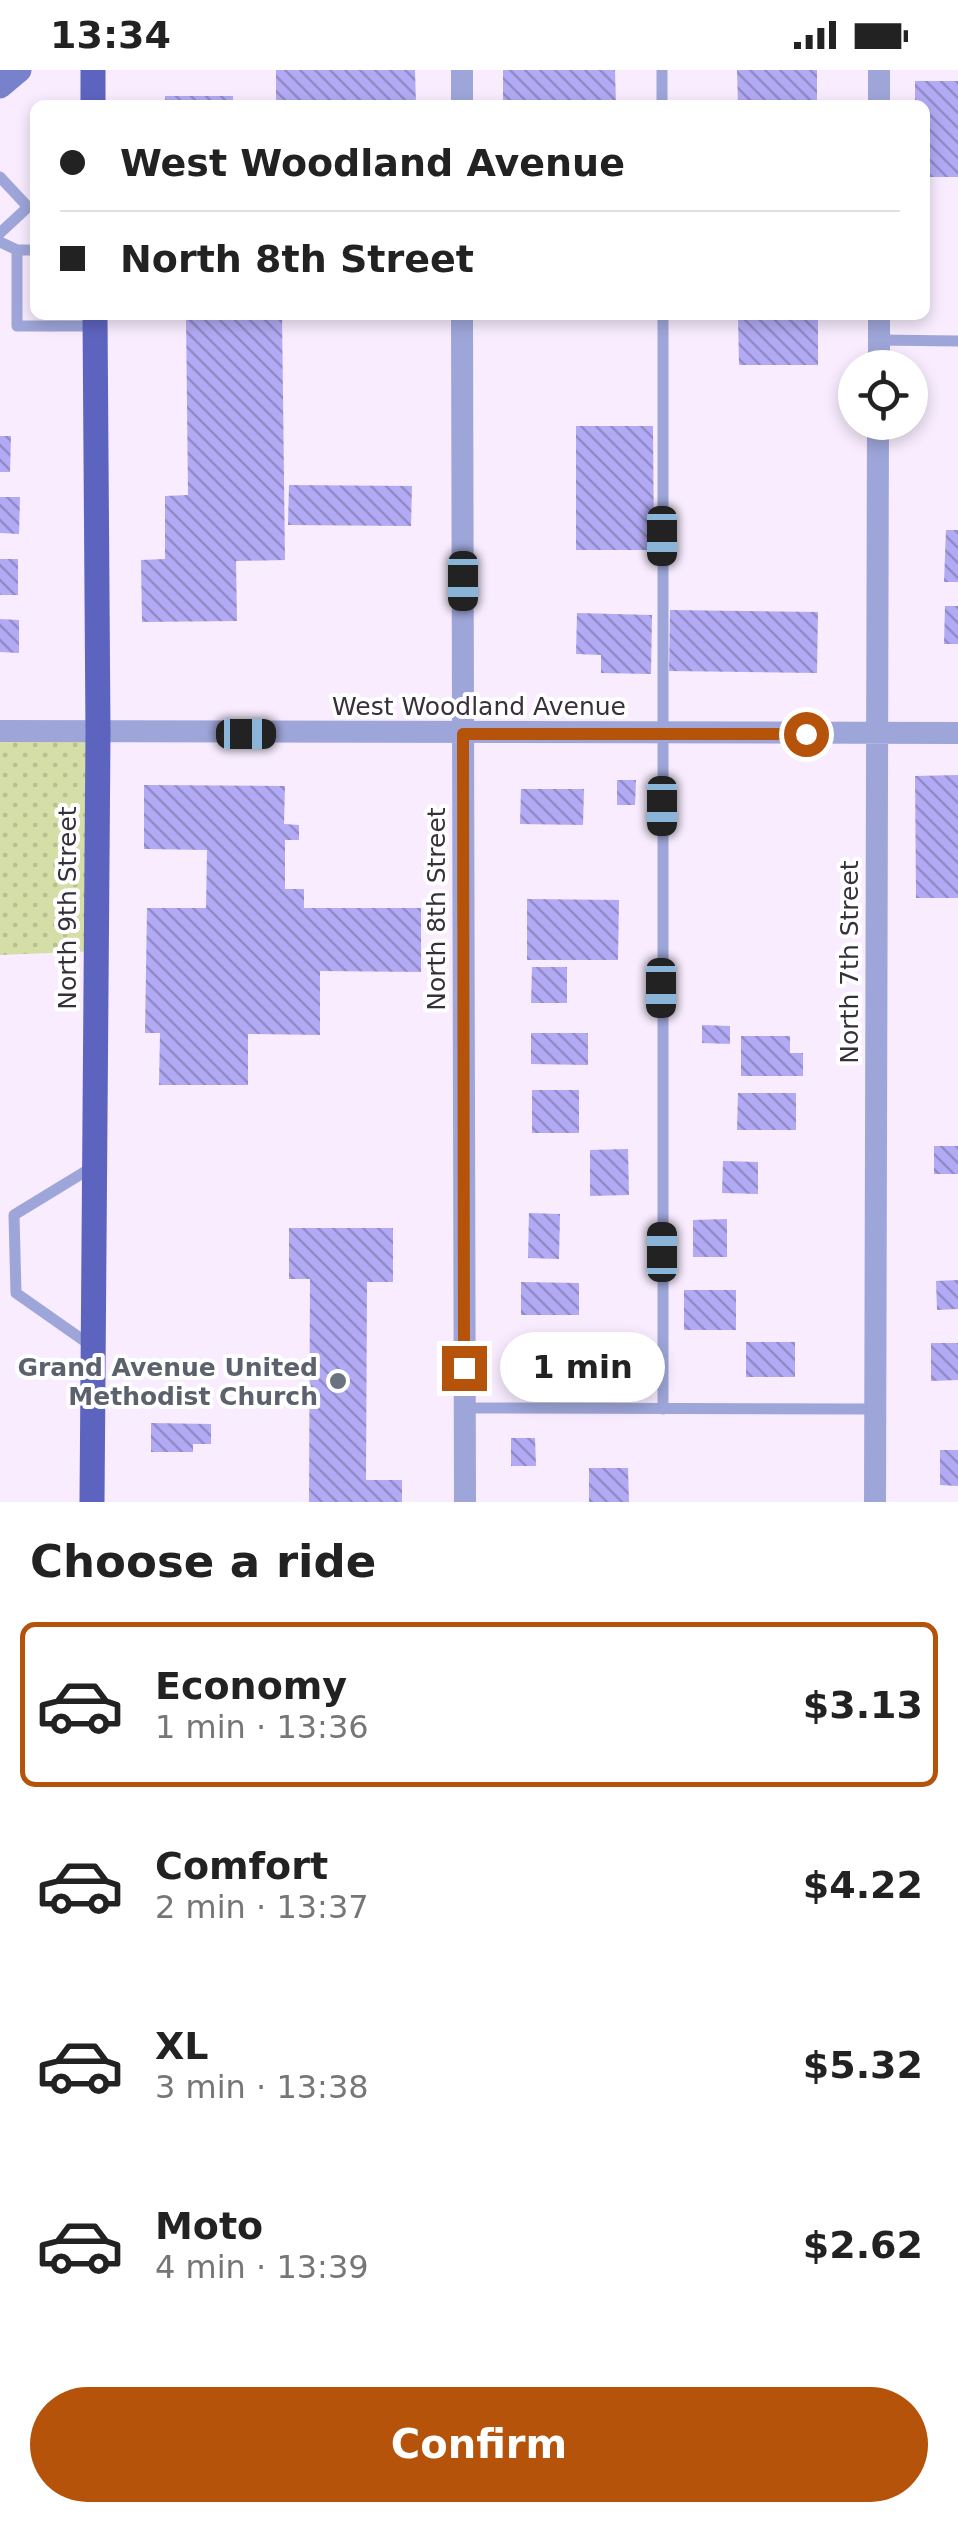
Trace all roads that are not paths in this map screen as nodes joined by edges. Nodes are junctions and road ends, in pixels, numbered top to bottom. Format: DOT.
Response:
graph roads {
  1 [pos="19,70"];
  2 [pos="93,70"];
  3 [pos="462,70"];
  4 [pos="662,70"];
  5 [pos="880,70"];
  6 [pos="0,86"];
  7 [pos="93,100"];
  8 [pos="462,100"];
  9 [pos="662,100"];
  10 [pos="879,100"];
  11 [pos="0,177"];
  12 [pos="5,225"];
  13 [pos="0,242"];
  14 [pos="17,250"];
  15 [pos="30,250"];
  16 [pos="95,320"];
  17 [pos="462,320"];
  18 [pos="663,320"];
  19 [pos="879,320"];
  20 [pos="879,340"];
  21 [pos="958,341"];
  22 [pos="879,350"];
  23 [pos="878,440"];
  24 [pos="0,731"];
  25 [pos="98,732"];
  26 [pos="958,732"];
  27 [pos="463,734"];
  28 [pos="662,734"];
  29 [pos="878,734"];
  30 [pos="95,1166"];
  31 [pos="94,1348"];
  32 [pos="465,1408"];
  33 [pos="663,1408"];
  34 [pos="875,1408"];
  35 [pos="92,1502"];
  36 [pos="465,1502"];
  37 [pos="875,1502"];
  1 -- 6 [label="main road"];
  2 -- 7 [label="main road"];
  3 -- 8 [label="street"];
  4 -- 9 [label="lane"];
  5 -- 10 [label="street"];
  11 -- 12 [label="lane"];
  13 -- 14 [label="lane"];
  14 -- 15 [label="lane"];
  14 -- 16 [label="lane"];
  16 -- 25 [label="main road, North 9th Street"];
  17 -- 27 [label="street, North 8th Street"];
  18 -- 28 [label="lane"];
  19 -- 20 [label="street"];
  20 -- 21 [label="lane"];
  20 -- 22 [label="street"];
  23 -- 29 [label="street, North 7th Street"];
  24 -- 25 [label="street, West Woodland Avenue"];
  25 -- 27 [label="street, West Woodland Avenue"];
  25 -- 30 [label="main road, North 9th Street"];
  26 -- 29 [label="street, West Woodland Avenue"];
  27 -- 28 [label="street, West Woodland Avenue"];
  27 -- 32 [label="street, North 8th Street"];
  28 -- 29 [label="street, West Woodland Avenue"];
  28 -- 33 [label="lane"];
  29 -- 34 [label="street, North 7th Street"];
  30 -- 31 [label="main road, North 9th Street"];
  30 -- 31 [label="lane"];
  31 -- 35 [label="main road, North 9th Street"];
  32 -- 33 [label="lane"];
  32 -- 36 [label="street, North 8th Street"];
  33 -- 34 [label="lane"];
  34 -- 37 [label="street, North 7th Street"];
}
